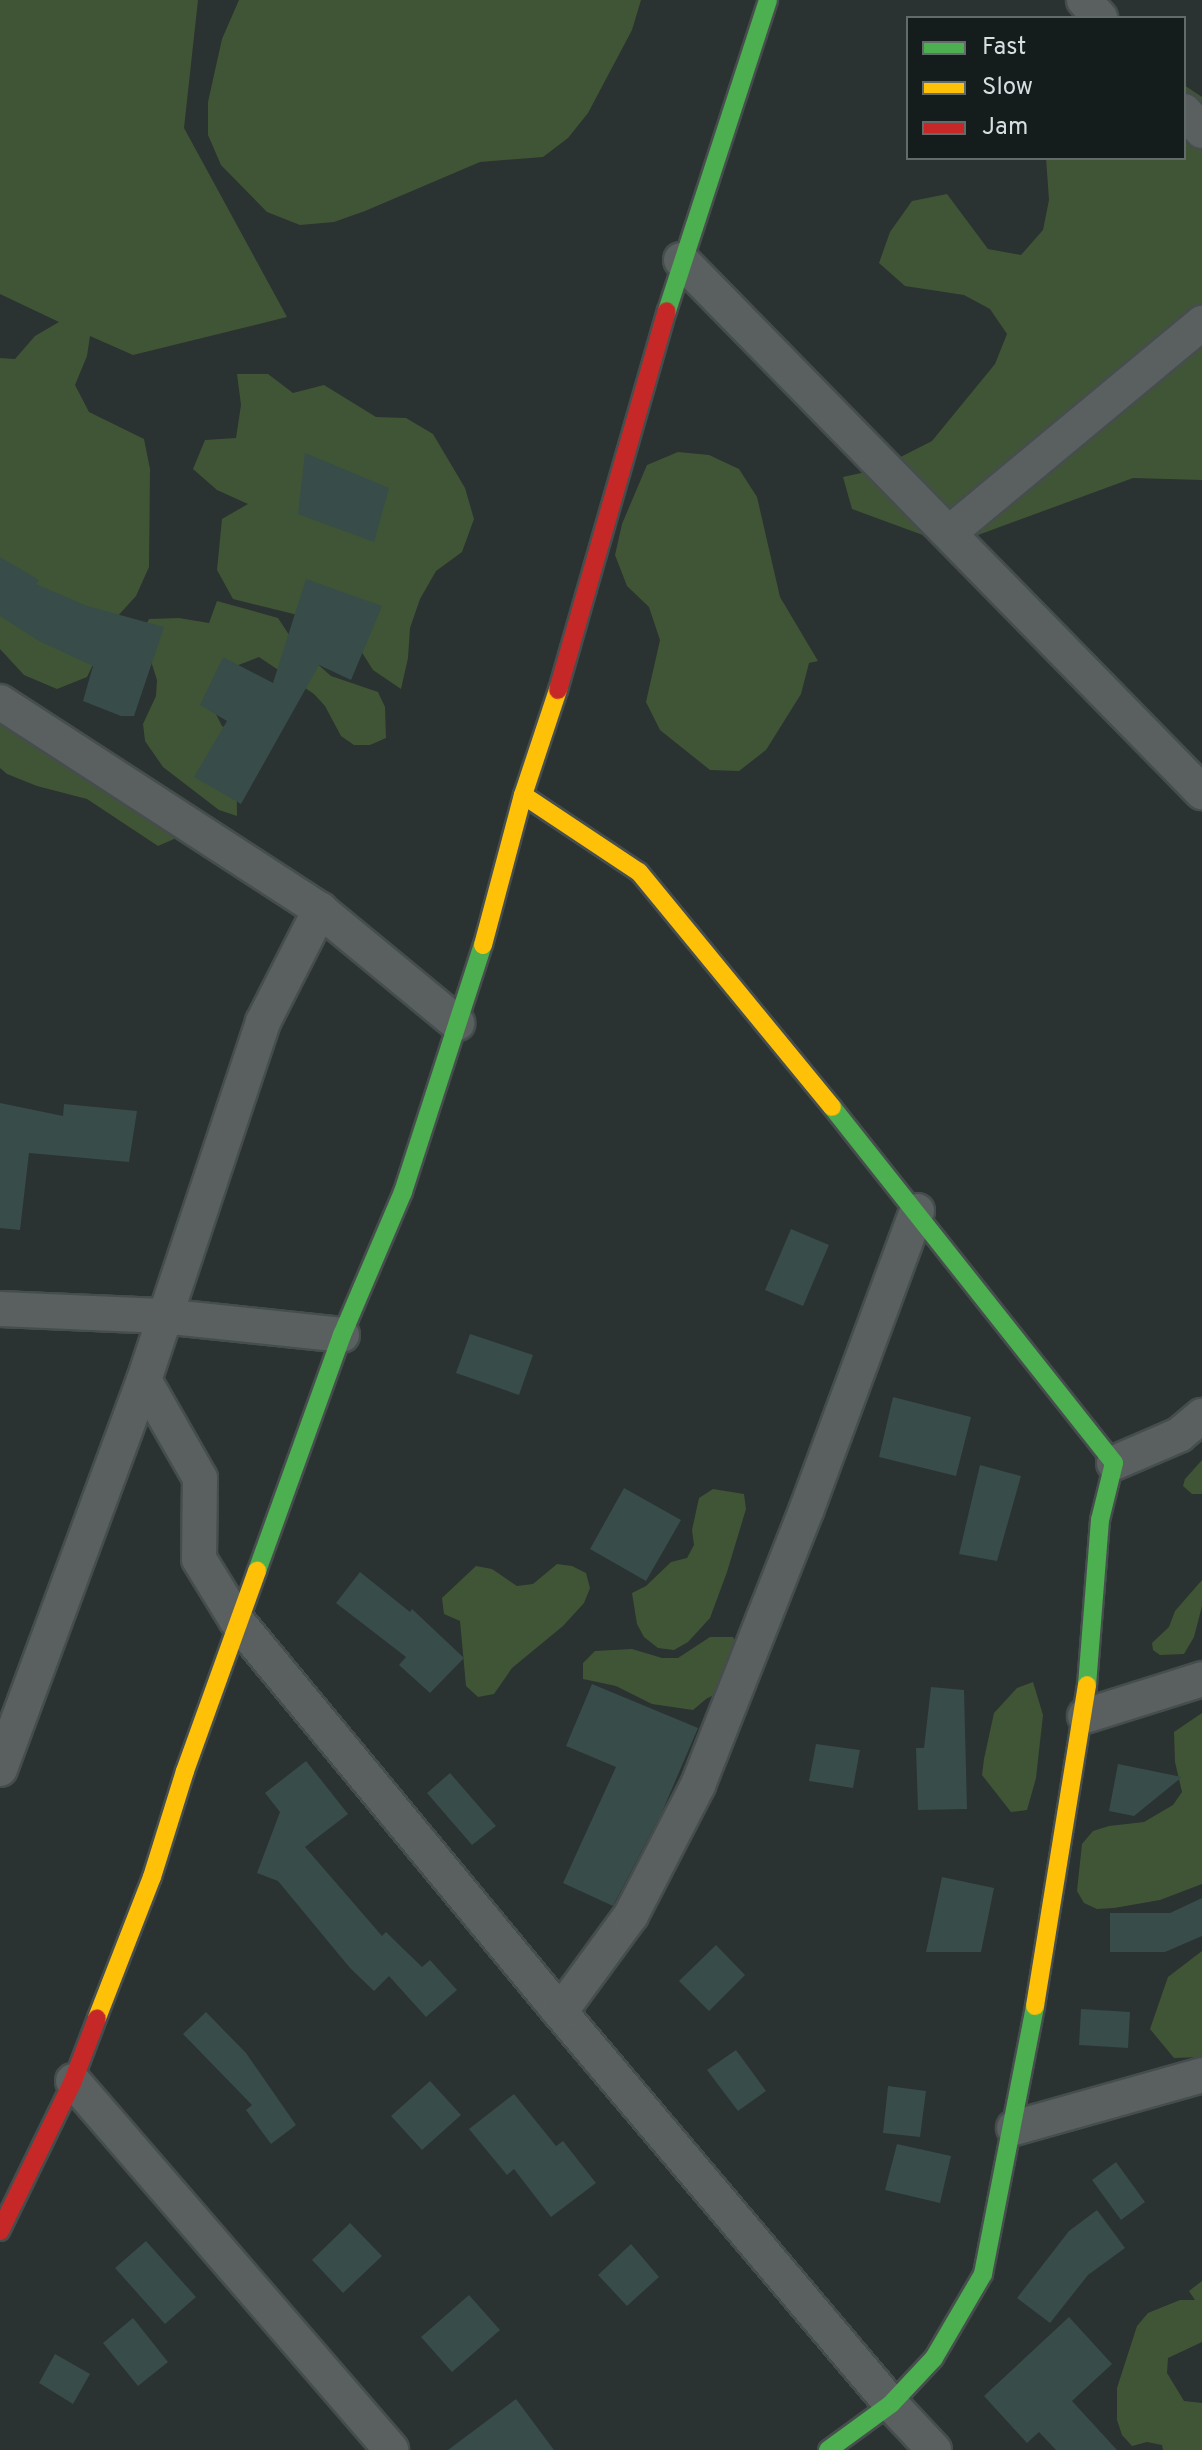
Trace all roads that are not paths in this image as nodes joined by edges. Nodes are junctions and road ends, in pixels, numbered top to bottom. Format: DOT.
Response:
graph roads {
  1 [pos="768,0"];
  2 [pos="1084,0"];
  3 [pos="1098,16"];
  4 [pos="1186,113"];
  5 [pos="1202,131"];
  6 [pos="681,260"];
  7 [pos="1202,323"];
  8 [pos="949,533"];
  9 [pos="0,702"];
  10 [pos="1202,792"];
  11 [pos="523,795"];
  12 [pos="320,910"];
  13 [pos="457,1023"];
  14 [pos="917,1211"];
  15 [pos="0,1309"];
  16 [pos="162,1316"];
  17 [pos="342,1335"];
  18 [pos="144,1380"];
  19 [pos="1202,1416"];
  20 [pos="1114,1463"];
  21 [pos="237,1621"];
  22 [pos="1202,1679"];
  23 [pos="1085,1716"];
  24 [pos="0,1769"];
  25 [pos="560,2012"];
  26 [pos="1202,2075"];
  27 [pos="73,2081"];
  28 [pos="1014,2128"];
  29 [pos="10,2187"];
  30 [pos="0,2231"];
  31 [pos="891,2404"];
  32 [pos="391,2450"];
  33 [pos="828,2450"];
  34 [pos="934,2450"];
  1 -- 6 [label="street"];
  2 -- 3 [label="street"];
  4 -- 5 [label="street"];
  6 -- 8 [label="street"];
  6 -- 11 [label="street"];
  7 -- 8 [label="street"];
  8 -- 10 [label="street"];
  9 -- 12 [label="street"];
  11 -- 13 [label="street"];
  11 -- 14 [label="street"];
  12 -- 13 [label="street"];
  12 -- 16 [label="street"];
  13 -- 17 [label="street"];
  14 -- 20 [label="street"];
  14 -- 25 [label="street"];
  15 -- 16 [label="street"];
  16 -- 17 [label="street"];
  16 -- 18 [label="street"];
  17 -- 21 [label="street"];
  18 -- 21 [label="street"];
  18 -- 24 [label="street"];
  19 -- 20 [label="street"];
  20 -- 23 [label="street"];
  21 -- 25 [label="street"];
  21 -- 27 [label="street"];
  22 -- 23 [label="street"];
  23 -- 28 [label="street"];
  25 -- 31 [label="street"];
  26 -- 28 [label="street"];
  27 -- 29 [label="street"];
  27 -- 32 [label="street"];
  28 -- 31 [label="street"];
  29 -- 30 [label="street"];
  31 -- 33 [label="street"];
  31 -- 34 [label="street"];
}
